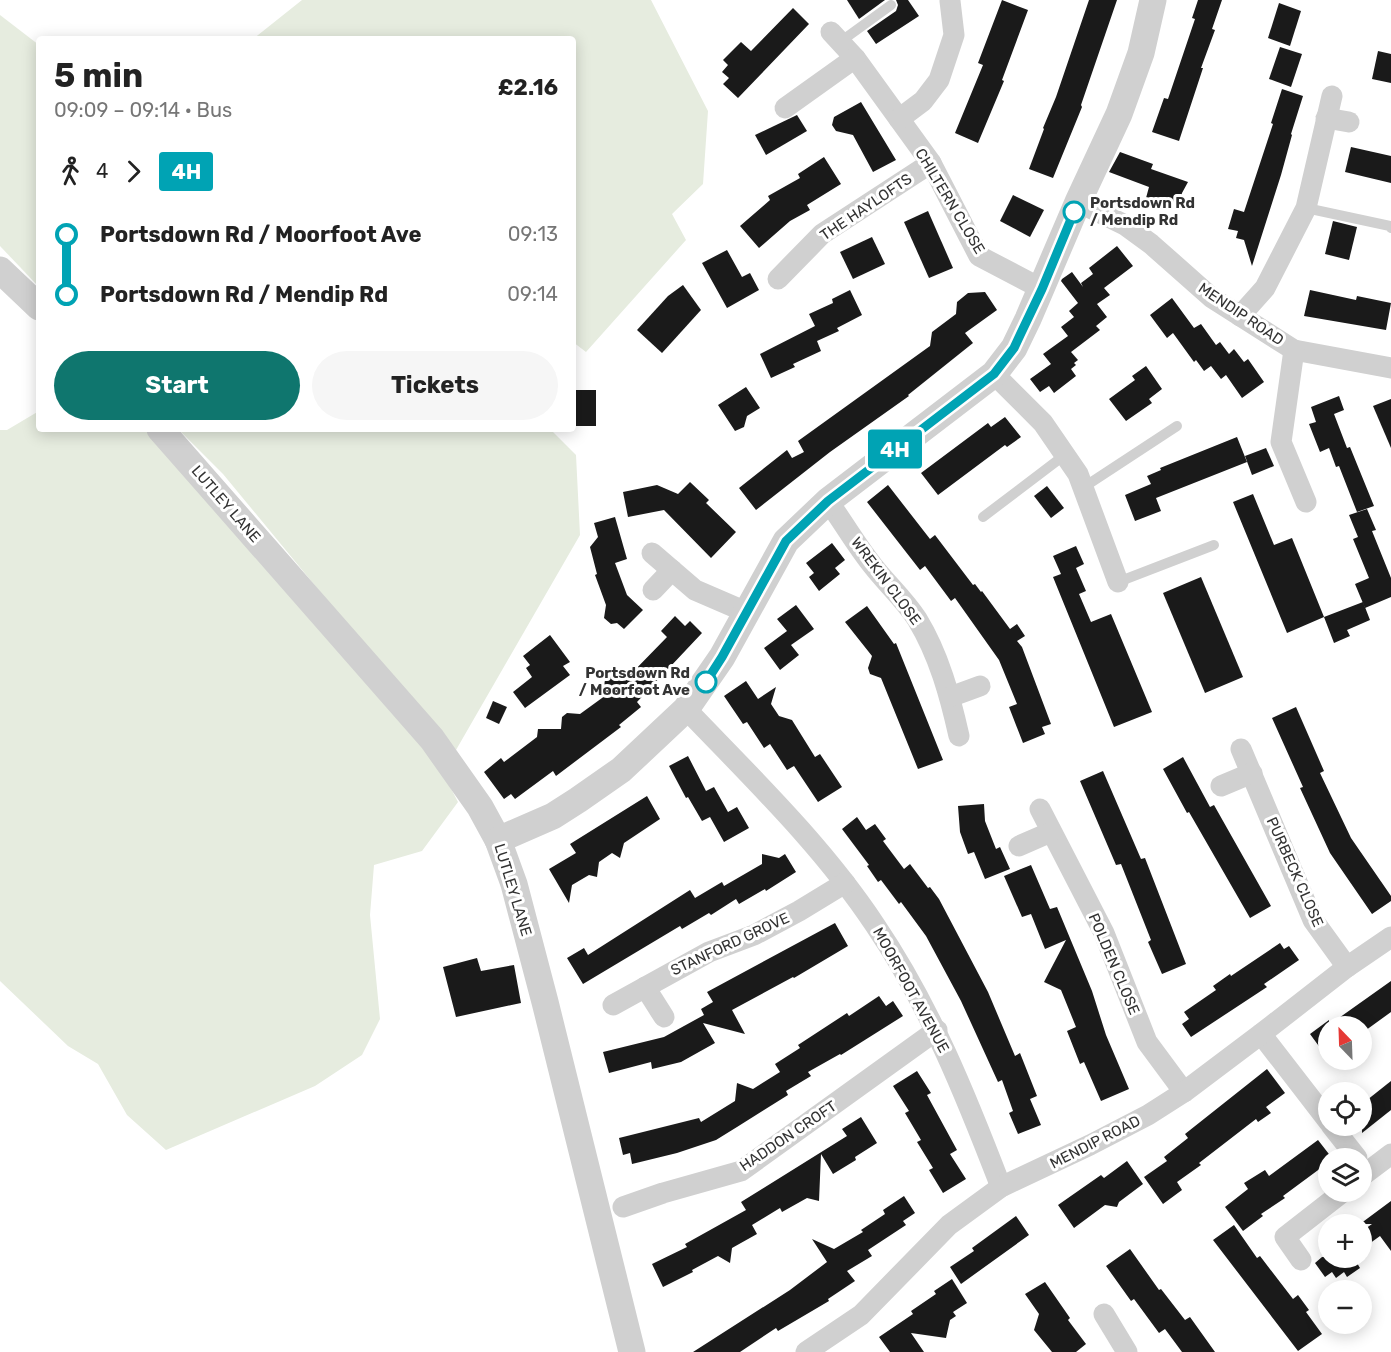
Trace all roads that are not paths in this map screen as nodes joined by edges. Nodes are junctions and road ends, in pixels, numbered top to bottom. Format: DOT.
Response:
graph roads {
  1 [pos="1153,0"];
  2 [pos="951,1"];
  3 [pos="891,5"];
  4 [pos="836,37"];
  5 [pos="855,58"];
  6 [pos="1332,96"];
  7 [pos="785,108"];
  8 [pos="1326,118"];
  9 [pos="899,119"];
  10 [pos="1349,122"];
  11 [pos="931,163"];
  12 [pos="1078,202"];
  13 [pos="1305,208"];
  14 [pos="1391,228"];
  15 [pos="0,270"];
  16 [pos="778,279"];
  17 [pos="1042,289"];
  18 [pos="36,304"];
  19 [pos="1240,316"];
  20 [pos="1294,350"];
  21 [pos="1391,368"];
  22 [pos="994,374"];
  23 [pos="1177,426"];
  24 [pos="163,432"];
  25 [pos="1066,454"];
  26 [pos="1084,488"];
  27 [pos="828,501"];
  28 [pos="1306,502"];
  29 [pos="983,517"];
  30 [pos="1214,545"];
  31 [pos="652,553"];
  32 [pos="672,570"];
  33 [pos="1118,582"];
  34 [pos="653,590"];
  35 [pos="746,612"];
  36 [pos="980,686"];
  37 [pos="951,697"];
  38 [pos="686,709"];
  39 [pos="959,736"];
  40 [pos="1241,749"];
  41 [pos="1252,773"];
  42 [pos="1221,786"];
  43 [pos="1040,809"];
  44 [pos="1051,832"];
  45 [pos="498,840"];
  46 [pos="1019,846"];
  47 [pos="845,883"];
  48 [pos="1391,937"];
  49 [pos="1347,967"];
  50 [pos="645,987"];
  51 [pos="613,1005"];
  52 [pos="664,1017"];
  53 [pos="937,1030"];
  54 [pos="1261,1034"];
  55 [pos="1184,1092"];
  56 [pos="1318,1108"];
  57 [pos="1391,1154"];
  58 [pos="1372,1163"];
  59 [pos="1001,1186"];
  60 [pos="1330,1202"];
  61 [pos="623,1207"];
  62 [pos="1301,1260"];
  63 [pos="1104,1314"];
  64 [pos="632,1352"];
  65 [pos="806,1352"];
  66 [pos="1127,1352"];
  1 -- 12 [label="street"];
  2 -- 9 [label="street"];
  3 -- 4 [label="lane"];
  4 -- 5 [label="street, CHILTERN CLOSE"];
  5 -- 7 [label="street"];
  5 -- 9 [label="street, CHILTERN CLOSE"];
  6 -- 8 [label="street"];
  8 -- 10 [label="street"];
  8 -- 13 [label="street"];
  9 -- 11 [label="street, CHILTERN CLOSE"];
  11 -- 16 [label="street, THE HAYLOFTS"];
  11 -- 17 [label="street, CHILTERN CLOSE"];
  12 -- 17 [label="street"];
  12 -- 19 [label="street, MENDIP ROAD"];
  13 -- 14 [label="lane"];
  13 -- 19 [label="street"];
  15 -- 18 [label="street"];
  17 -- 22 [label="street"];
  19 -- 20 [label="street, MENDIP ROAD"];
  20 -- 21 [label="street, MENDIP ROAD"];
  20 -- 28 [label="street"];
  22 -- 25 [label="street"];
  22 -- 27 [label="street"];
  23 -- 26 [label="lane"];
  24 -- 45 [label="street, LUTLEY LANE"];
  25 -- 26 [label="street"];
  25 -- 29 [label="lane"];
  26 -- 33 [label="street"];
  27 -- 35 [label="street"];
  27 -- 37 [label="street, WREKIN CLOSE"];
  30 -- 33 [label="lane"];
  31 -- 32 [label="street"];
  32 -- 34 [label="street"];
  32 -- 35 [label="street"];
  35 -- 38 [label="street"];
  36 -- 37 [label="street"];
  37 -- 39 [label="street, WREKIN CLOSE"];
  38 -- 45 [label="street"];
  38 -- 47 [label="street, MOORFOOT AVENUE"];
  40 -- 41 [label="street, PURBECK CLOSE"];
  41 -- 42 [label="street"];
  41 -- 49 [label="street, PURBECK CLOSE"];
  43 -- 44 [label="street, POLDEN CLOSE"];
  44 -- 46 [label="street"];
  44 -- 55 [label="street, POLDEN CLOSE"];
  45 -- 64 [label="street, LUTLEY LANE"];
  47 -- 50 [label="street, STANFORD GROVE"];
  47 -- 53 [label="street, MOORFOOT AVENUE"];
  48 -- 49 [label="street, MENDIP ROAD"];
  49 -- 54 [label="street, MENDIP ROAD"];
  50 -- 51 [label="street, STANFORD GROVE"];
  50 -- 52 [label="street"];
  53 -- 59 [label="street, MOORFOOT AVENUE"];
  53 -- 61 [label="street, HADDON CROFT"];
  54 -- 55 [label="street, MENDIP ROAD"];
  54 -- 56 [label="street"];
  55 -- 59 [label="street, MENDIP ROAD"];
  57 -- 58 [label="street"];
  59 -- 65 [label="street, MENDIP ROAD"];
  60 -- 62 [label="street"];
  63 -- 66 [label="street"];
}
